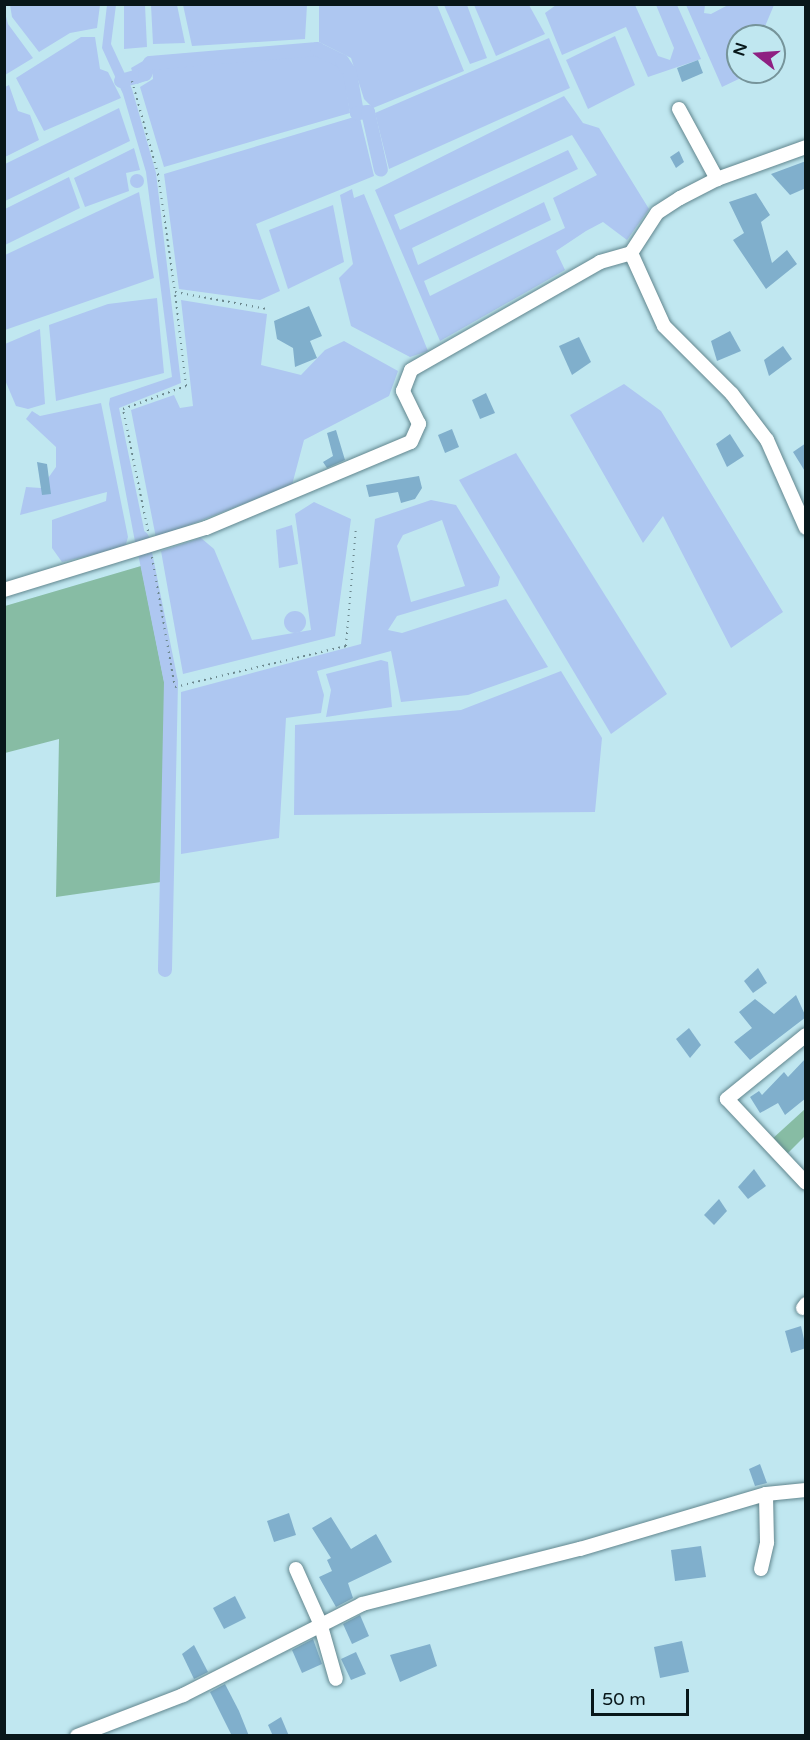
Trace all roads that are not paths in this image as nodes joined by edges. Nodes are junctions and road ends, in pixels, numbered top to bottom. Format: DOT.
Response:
graph roads {
  1 [pos="680,109"];
  2 [pos="806,147"];
  3 [pos="717,178"];
  4 [pos="631,253"];
  5 [pos="806,528"];
  6 [pos="4,590"];
  7 [pos="806,1035"];
  8 [pos="806,1183"];
  9 [pos="806,1490"];
  10 [pos="766,1494"];
  11 [pos="296,1569"];
  12 [pos="761,1569"];
  13 [pos="320,1623"];
  14 [pos="336,1679"];
  15 [pos="77,1736"];
  1 -- 3 [label="street"];
  2 -- 3 [label="street"];
  3 -- 4 [label="street"];
  4 -- 5 [label="street"];
  4 -- 6 [label="street"];
  7 -- 8 [label="street"];
  9 -- 10 [label="street"];
  10 -- 12 [label="street"];
  10 -- 13 [label="street"];
  11 -- 13 [label="street"];
  13 -- 14 [label="street"];
  13 -- 15 [label="street"];
}
